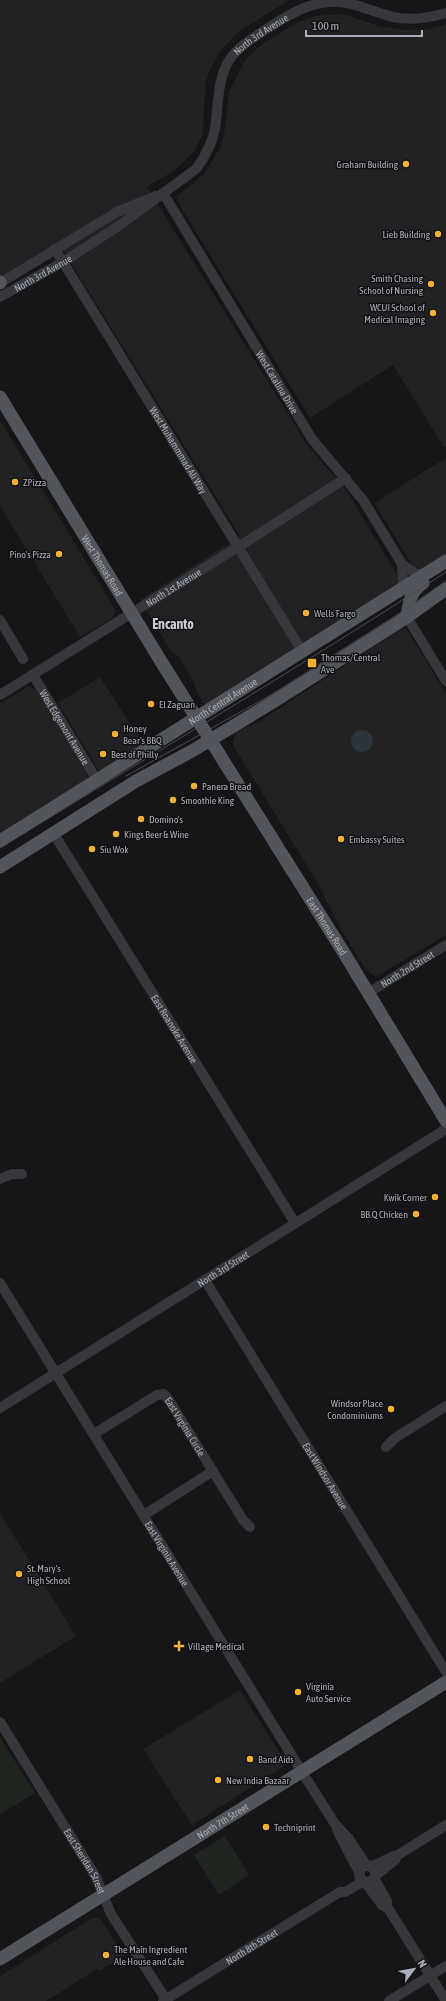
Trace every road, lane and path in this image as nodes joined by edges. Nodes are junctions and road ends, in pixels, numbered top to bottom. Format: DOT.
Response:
graph roads {
  1 [pos="321,1"];
  2 [pos="446,13"];
  3 [pos="163,193"];
  4 [pos="55,249"];
  5 [pos="63,262"];
  6 [pos="0,283"];
  7 [pos="0,297"];
  8 [pos="0,397"];
  9 [pos="346,478"];
  10 [pos="238,547"];
  11 [pos="446,561"];
  12 [pos="402,564"];
  13 [pos="446,568"];
  14 [pos="428,573"];
  15 [pos="446,589"];
  16 [pos="401,591"];
  17 [pos="131,613"];
  18 [pos="407,617"];
  19 [pos="0,620"];
  20 [pos="302,651"];
  21 [pos="23,659"];
  22 [pos="33,674"];
  23 [pos="446,681"];
  24 [pos="0,695"];
  25 [pos="196,718"];
  26 [pos="208,737"];
  27 [pos="97,780"];
  28 [pos="54,834"];
  29 [pos="0,841"];
  30 [pos="0,867"];
  31 [pos="446,945"];
  32 [pos="368,993"];
  33 [pos="446,1120"];
  34 [pos="446,1129"];
  35 [pos="22,1174"];
  36 [pos="0,1179"];
  37 [pos="295,1223"];
  38 [pos="205,1280"];
  39 [pos="0,1283"];
  40 [pos="56,1373"];
  41 [pos="446,1406"];
  42 [pos="0,1408"];
  43 [pos="94,1434"];
  44 [pos="386,1447"];
  45 [pos="213,1472"];
  46 [pos="144,1515"];
  47 [pos="250,1526"];
  48 [pos="446,1672"];
  49 [pos="446,1682"];
  50 [pos="0,1722"];
  51 [pos="302,1772"];
  52 [pos="335,1824"];
  53 [pos="446,1825"];
  54 [pos="398,1855"];
  55 [pos="368,1866"];
  56 [pos="375,1877"];
  57 [pos="362,1878"];
  58 [pos="103,1896"];
  59 [pos="388,1908"];
  60 [pos="0,1960"];
  61 [pos="446,1966"];
  62 [pos="430,1976"];
  63 [pos="165,2000"];
  64 [pos="389,2001"];
  65 [pos="446,2001"];
  1 -- 2 [label="street, North 3rd Avenue"];
  1 -- 3 [label="street, North 3rd Avenue"];
  3 -- 4 [label="street, North 3rd Avenue"];
  3 -- 5 [label="street, North 3rd Avenue"];
  3 -- 9 [label="street, West Catalina Drive"];
  4 -- 5 [label="street, West Muhammmad Ali Way"];
  4 -- 6 [label="street, North 3rd Avenue"];
  5 -- 7 [label="street, North 3rd Avenue"];
  5 -- 10 [label="street, West Muhammmad Ali Way"];
  8 -- 17 [label="main road, West Thomas Road"];
  9 -- 10 [label="street, North 1st Avenue"];
  9 -- 12 [label="street, West Catalina Drive"];
  10 -- 17 [label="street, North 1st Avenue"];
  10 -- 20 [label="street, West Muhammmad Ali Way"];
  11 -- 14 [label="main road, North Central Avenue"];
  12 -- 14 [label="street, West Catalina Drive"];
  12 -- 16 [label="street, West Catalina Drive"];
  13 -- 18 [label="main road"];
  14 -- 16 [label="main road, North Central Avenue"];
  15 -- 18 [label="main road"];
  16 -- 20 [label="main road, North Central Avenue"];
  17 -- 22 [label="street, North 1st Avenue"];
  17 -- 25 [label="main road, West Thomas Road"];
  18 -- 23 [label="street"];
  18 -- 26 [label="main road"];
  19 -- 21 [label="street"];
  20 -- 25 [label="main road, North Central Avenue"];
  22 -- 24 [label="street, North 1st Avenue"];
  22 -- 27 [label="street, West Edgemont Avenue"];
  25 -- 26 [label="main road, West Thomas Road"];
  25 -- 27 [label="main road, North Central Avenue"];
  26 -- 28 [label="main road"];
  26 -- 32 [label="main road, East Thomas Road"];
  27 -- 29 [label="main road, North Central Avenue"];
  28 -- 30 [label="main road"];
  28 -- 37 [label="street, East Roanoke Avenue"];
  31 -- 32 [label="street, North 2nd Street"];
  32 -- 33 [label="main road, East Thomas Road"];
  34 -- 37 [label="street, North 3rd Street"];
  35 -- 36 [label="street"];
  37 -- 38 [label="street, North 3rd Street"];
  38 -- 40 [label="street, North 3rd Street"];
  38 -- 48 [label="street, East Windsor Avenue"];
  39 -- 40 [label="street, East Virginia Avenue"];
  40 -- 42 [label="street, North 3rd Street"];
  40 -- 43 [label="street, East Virginia Avenue"];
  41 -- 44 [label="street"];
  43 -- 45 [label="street, East Virginia Circle"];
  43 -- 46 [label="street, East Virginia Avenue"];
  45 -- 46 [label="street"];
  45 -- 47 [label="street, East Virginia Circle"];
  46 -- 51 [label="street, East Virginia Avenue"];
  49 -- 51 [label="main road, North 7th Street"];
  50 -- 58 [label="street, East Sheridan Street"];
  51 -- 52 [label="street, East Virginia Avenue"];
  51 -- 58 [label="main road, North 7th Street"];
  52 -- 55 [label="street, East Virginia Avenue"];
  52 -- 57 [label="street, East Virginia Avenue"];
  53 -- 54 [label="street"];
  54 -- 55 [label="street"];
  54 -- 56 [label="street"];
  55 -- 56 [label="street"];
  55 -- 57 [label="street"];
  56 -- 57 [label="street"];
  56 -- 59 [label="street, East Virginia Avenue"];
  57 -- 59 [label="street, East Virginia Avenue"];
  57 -- 63 [label="street, North 8th Street"];
  58 -- 60 [label="main road, North 7th Street"];
  58 -- 63 [label="street, East Sheridan Street"];
  59 -- 62 [label="street, East Virginia Avenue"];
  61 -- 62 [label="street"];
  62 -- 64 [label="street"];
  62 -- 65 [label="street, East Virginia Avenue"];
}
